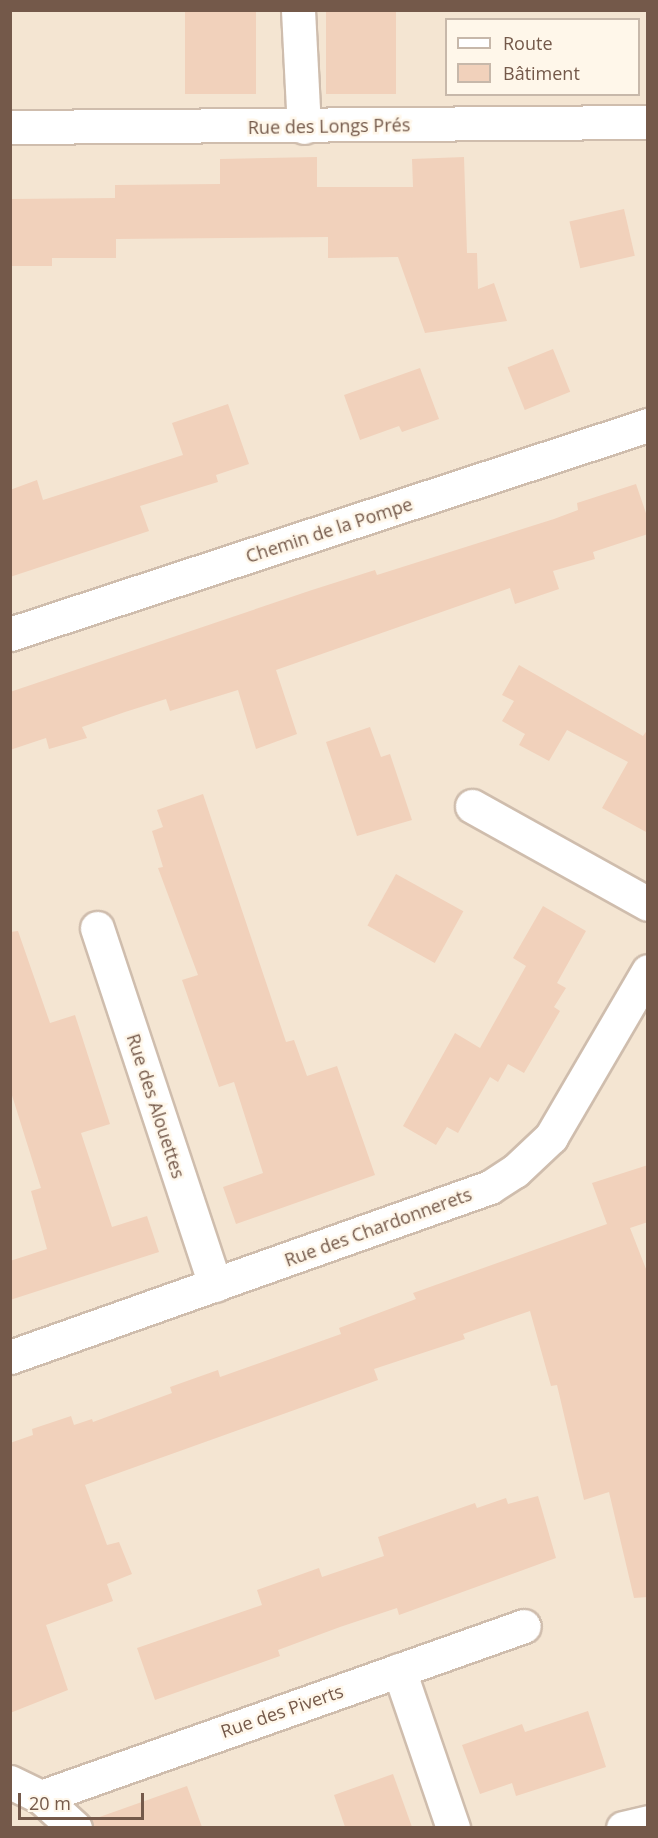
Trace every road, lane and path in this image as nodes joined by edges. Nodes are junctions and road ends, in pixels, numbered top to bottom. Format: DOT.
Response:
graph roads {
  1 [pos="298,10"];
  2 [pos="648,122"];
  3 [pos="10,127"];
  4 [pos="304,127"];
  5 [pos="648,425"];
  6 [pos="10,634"];
  7 [pos="472,806"];
  8 [pos="648,904"];
  9 [pos="97,928"];
  10 [pos="648,971"];
  11 [pos="214,1285"];
  12 [pos="10,1357"];
  13 [pos="524,1626"];
  14 [pos="399,1670"];
  15 [pos="10,1782"];
  16 [pos="41,1797"];
  17 [pos="648,1822"];
  18 [pos="75,1827"];
  19 [pos="453,1827"];
  20 [pos="623,1827"];
  1 -- 4 [label="street"];
  2 -- 4 [label="street, Rue des Longs Prés"];
  3 -- 4 [label="street, Rue des Longs Prés"];
  5 -- 6 [label="street, Chemin de la Pompe"];
  7 -- 8 [label="street"];
  9 -- 11 [label="street, Rue des Alouettes"];
  10 -- 11 [label="street, Rue des Chardonnerets"];
  11 -- 12 [label="street, Rue des Chardonnerets"];
  13 -- 14 [label="street, Rue des Piverts"];
  14 -- 16 [label="street, Rue des Piverts"];
  14 -- 19 [label="street"];
  15 -- 16 [label="street"];
  16 -- 18 [label="street"];
  17 -- 20 [label="street"];
}
